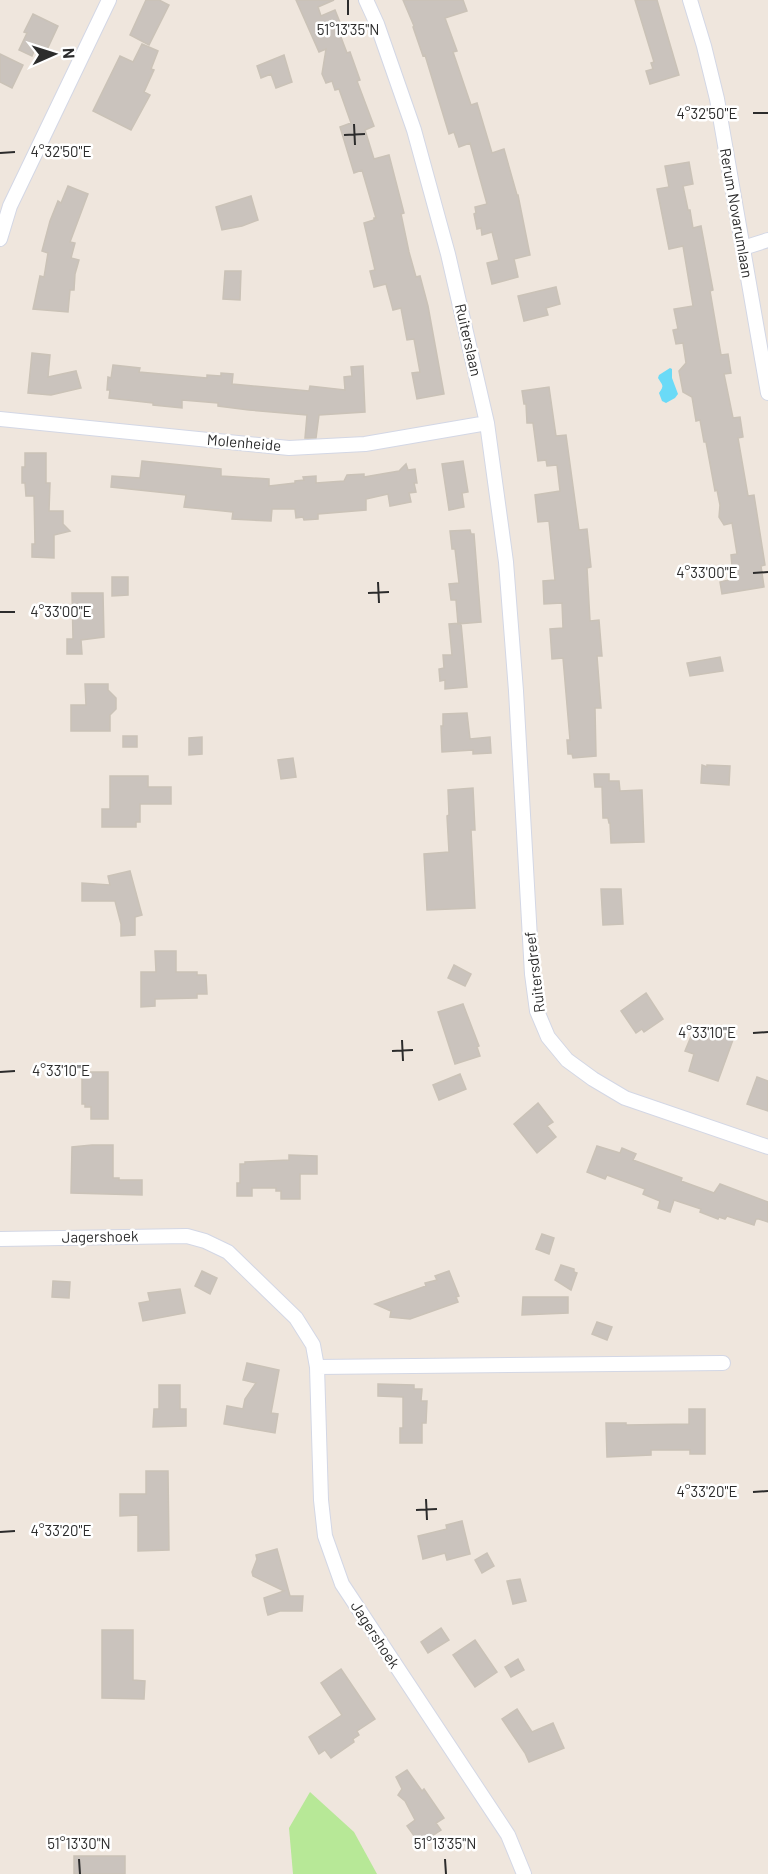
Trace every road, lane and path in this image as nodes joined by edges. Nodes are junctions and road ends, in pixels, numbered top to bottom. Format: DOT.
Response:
graph roads {
  1 [pos="109,0"];
  2 [pos="366,0"];
  3 [pos="690,0"];
  4 [pos="0,238"];
  5 [pos="768,240"];
  6 [pos="743,248"];
  7 [pos="768,393"];
  8 [pos="0,419"];
  9 [pos="487,423"];
  10 [pos="516,692"];
  11 [pos="768,1147"];
  12 [pos="0,1239"];
  13 [pos="723,1363"];
  14 [pos="317,1367"];
  15 [pos="524,1874"];
  1 -- 4 [label="street"];
  2 -- 9 [label="street, Ruiterslaan"];
  3 -- 6 [label="street, Rerum Novarumlaan"];
  5 -- 6 [label="street"];
  6 -- 7 [label="street, Rerum Novarumlaan"];
  8 -- 9 [label="street, Molenheide"];
  9 -- 10 [label="street, Ruiterslaan"];
  10 -- 11 [label="street, Ruitersdreef"];
  12 -- 14 [label="street, Jagershoek"];
  13 -- 14 [label="street"];
  14 -- 15 [label="street, Jagershoek"];
}
